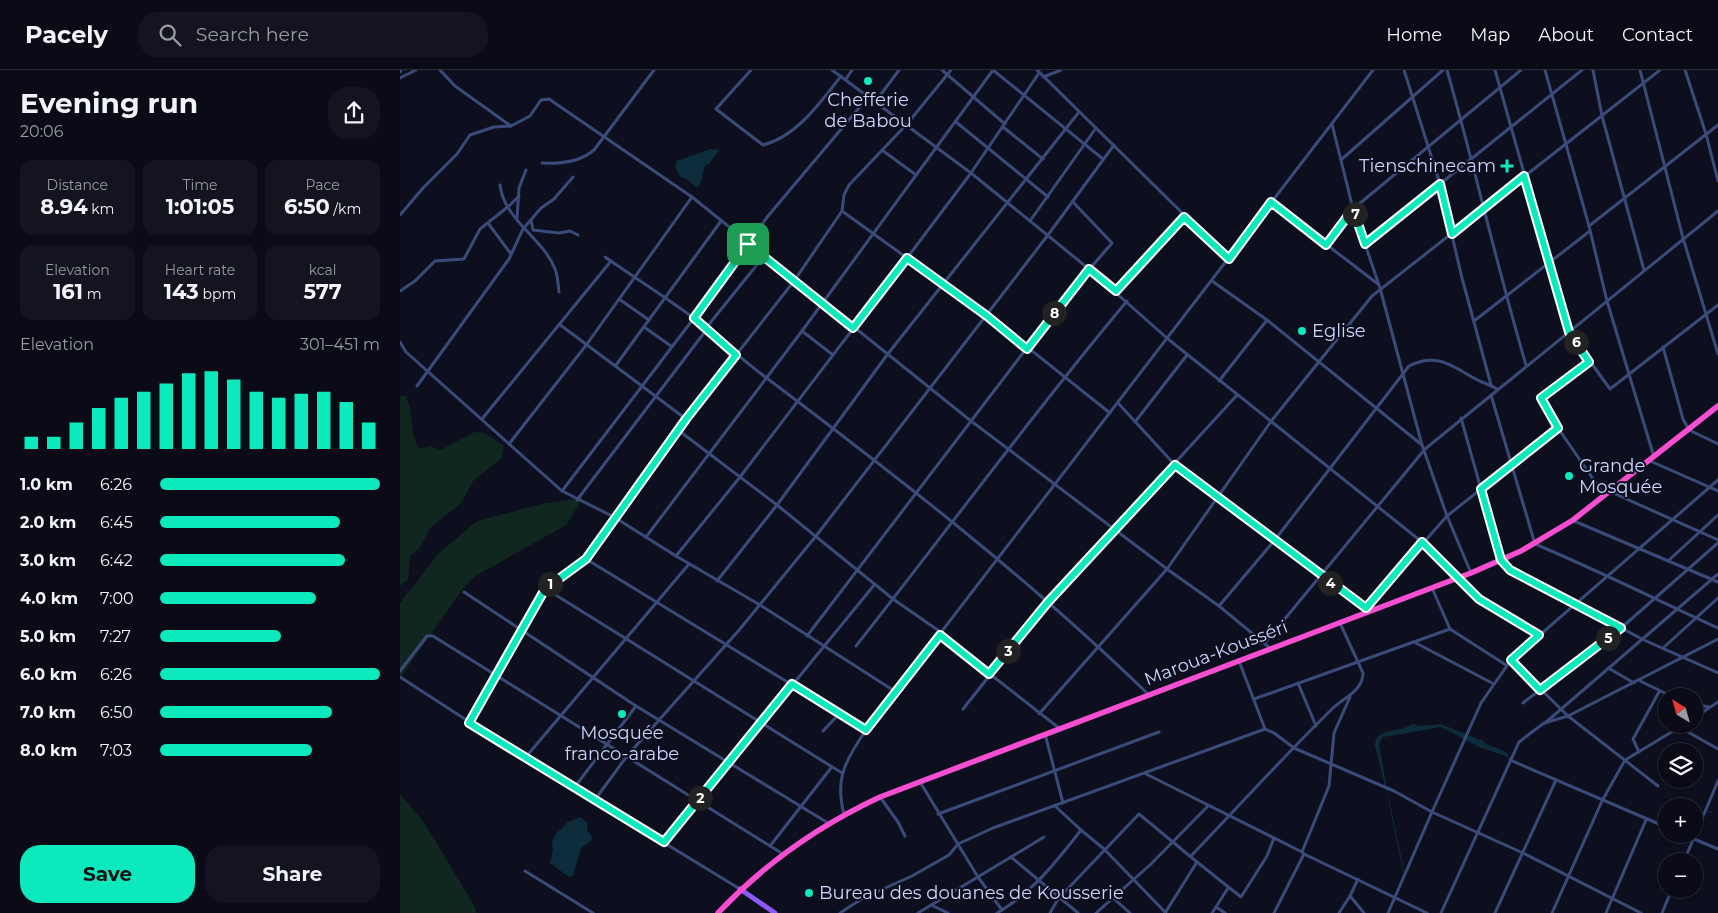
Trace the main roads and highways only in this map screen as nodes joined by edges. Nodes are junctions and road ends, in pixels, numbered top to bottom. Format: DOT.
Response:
graph roads {
  1 [pos="1718,406"];
  2 [pos="740,889"];
  3 [pos="718,913"];
  4 [pos="775,913"];
  1 -- 2 [label="highway, Maroua-Kousséri"];
  2 -- 3 [label="highway, Maroua-Kousséri"];
  2 -- 4 [label="main road"];
}
